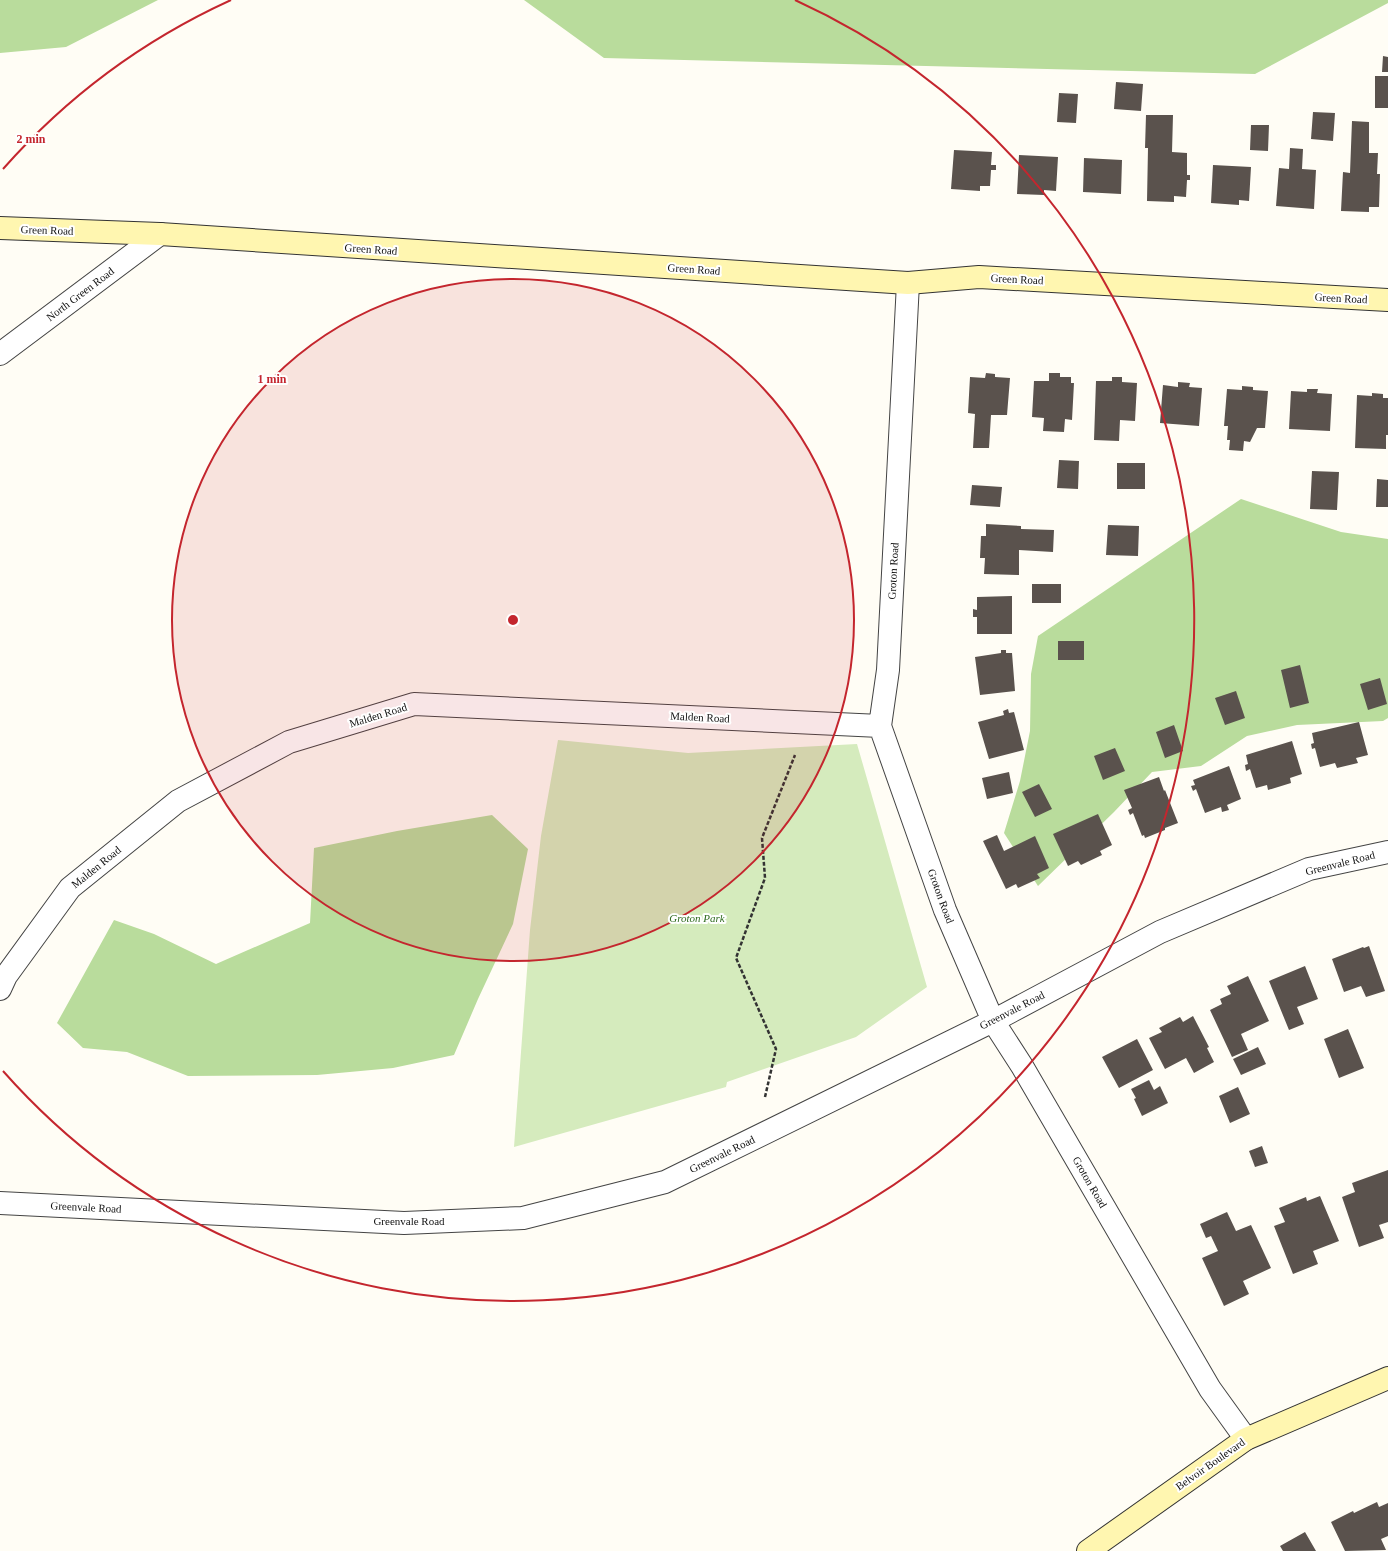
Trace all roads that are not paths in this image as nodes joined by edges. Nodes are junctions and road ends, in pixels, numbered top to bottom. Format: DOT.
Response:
graph roads {
  1 [pos="0,228"];
  2 [pos="160,234"];
  3 [pos="908,283"];
  4 [pos="1388,300"];
  5 [pos="0,354"];
  6 [pos="880,726"];
  7 [pos="1388,852"];
  8 [pos="0,989"];
  9 [pos="993,1020"];
  10 [pos="0,1203"];
  11 [pos="1388,1378"];
  12 [pos="1246,1439"];
  13 [pos="1088,1551"];
  1 -- 2 [label="main road, Green Road"];
  2 -- 3 [label="main road, Green Road"];
  2 -- 5 [label="street, North Green Road"];
  3 -- 4 [label="main road, Green Road"];
  3 -- 6 [label="street, Groton Road"];
  6 -- 8 [label="street, Malden Road"];
  6 -- 9 [label="street, Groton Road"];
  7 -- 9 [label="street, Greenvale Road"];
  9 -- 10 [label="street, Greenvale Road"];
  9 -- 12 [label="street, Groton Road"];
  11 -- 12 [label="main road, Belvoir Boulevard"];
  12 -- 13 [label="main road, Belvoir Boulevard"];
}
